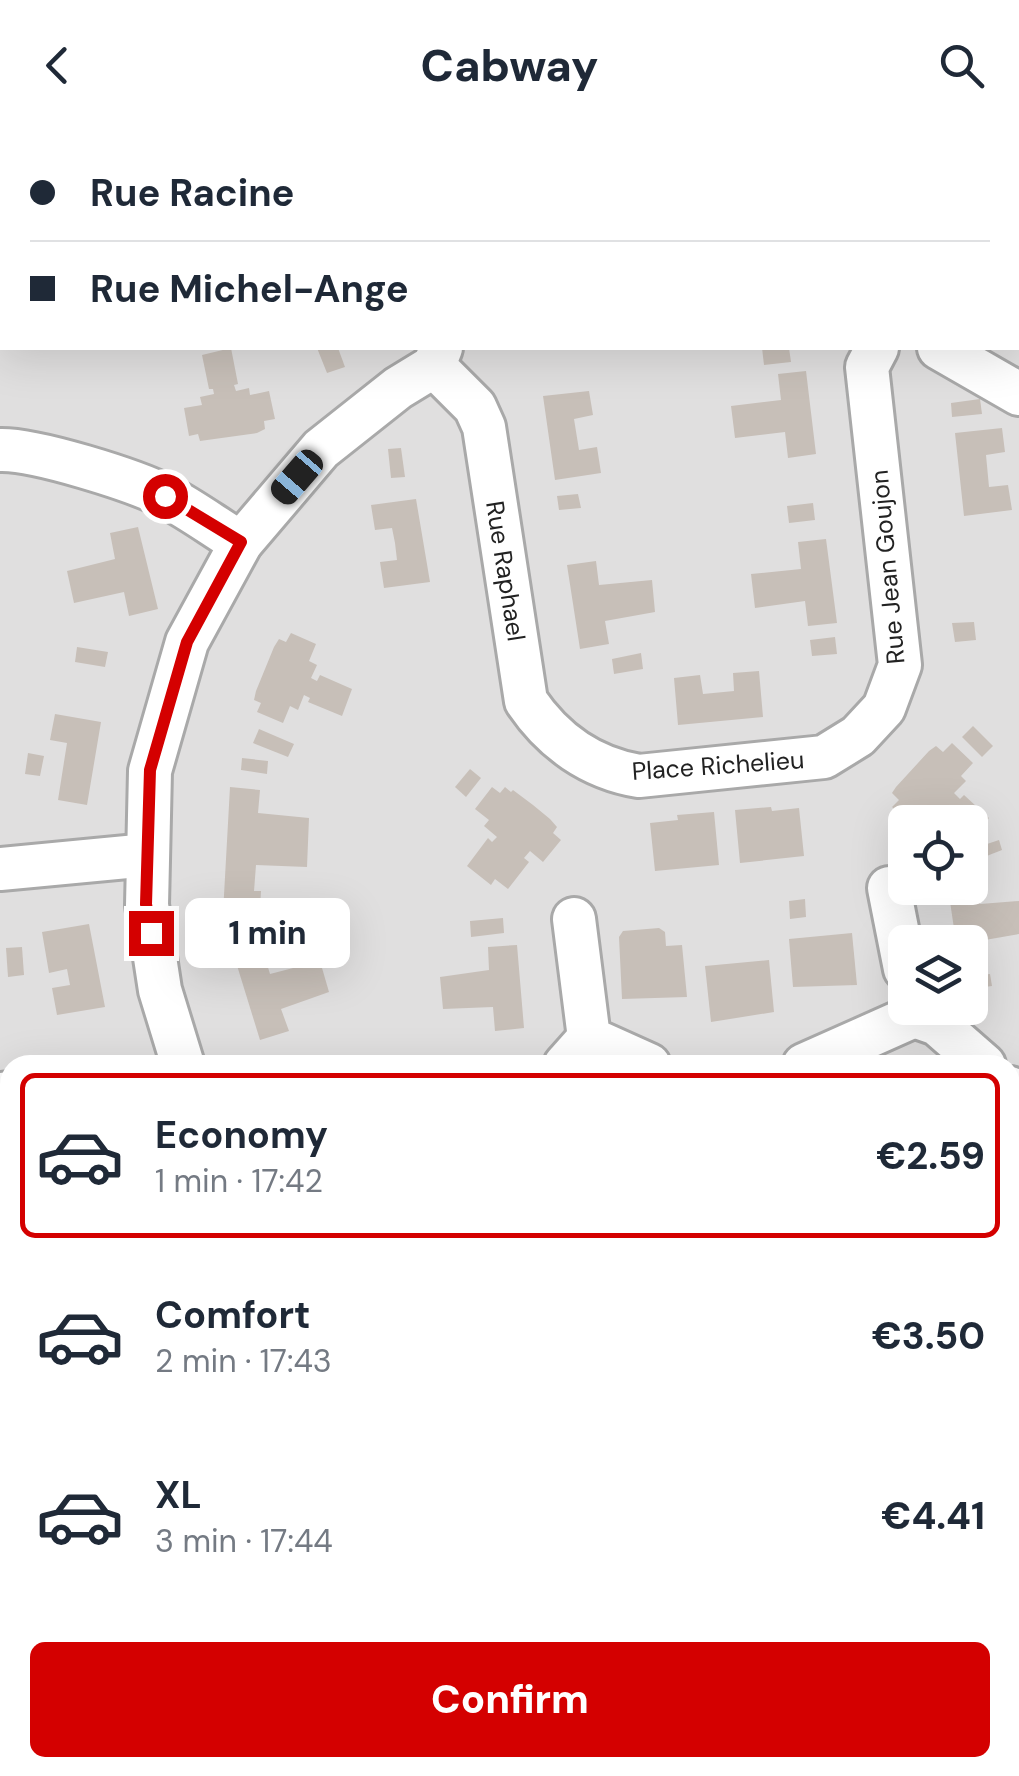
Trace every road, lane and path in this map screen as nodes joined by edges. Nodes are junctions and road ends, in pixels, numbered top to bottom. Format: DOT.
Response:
graph roads {
  1 [pos="876,350"];
  2 [pos="942,350"];
  3 [pos="438,357"];
  4 [pos="1019,394"];
  5 [pos="0,450"];
  6 [pos="241,542"];
  7 [pos="824,758"];
  8 [pos="613,772"];
  9 [pos="148,854"];
  10 [pos="0,869"];
  11 [pos="574,919"];
  12 [pos="888,1025"];
  13 [pos="938,1025"];
  14 [pos="577,1051"];
  15 [pos="180,1055"];
  16 [pos="825,1055"];
  17 [pos="973,1055"];
  1 -- 7 [label="street, Rue Jean Goujon"];
  2 -- 4 [label="street"];
  3 -- 6 [label="street"];
  3 -- 8 [label="street, Rue Raphael"];
  5 -- 6 [label="street"];
  6 -- 9 [label="street"];
  7 -- 8 [label="street, Place Richelieu"];
  9 -- 10 [label="street"];
  9 -- 15 [label="street"];
  11 -- 14 [label="street"];
  12 -- 16 [label="street"];
  13 -- 17 [label="street"];
}
